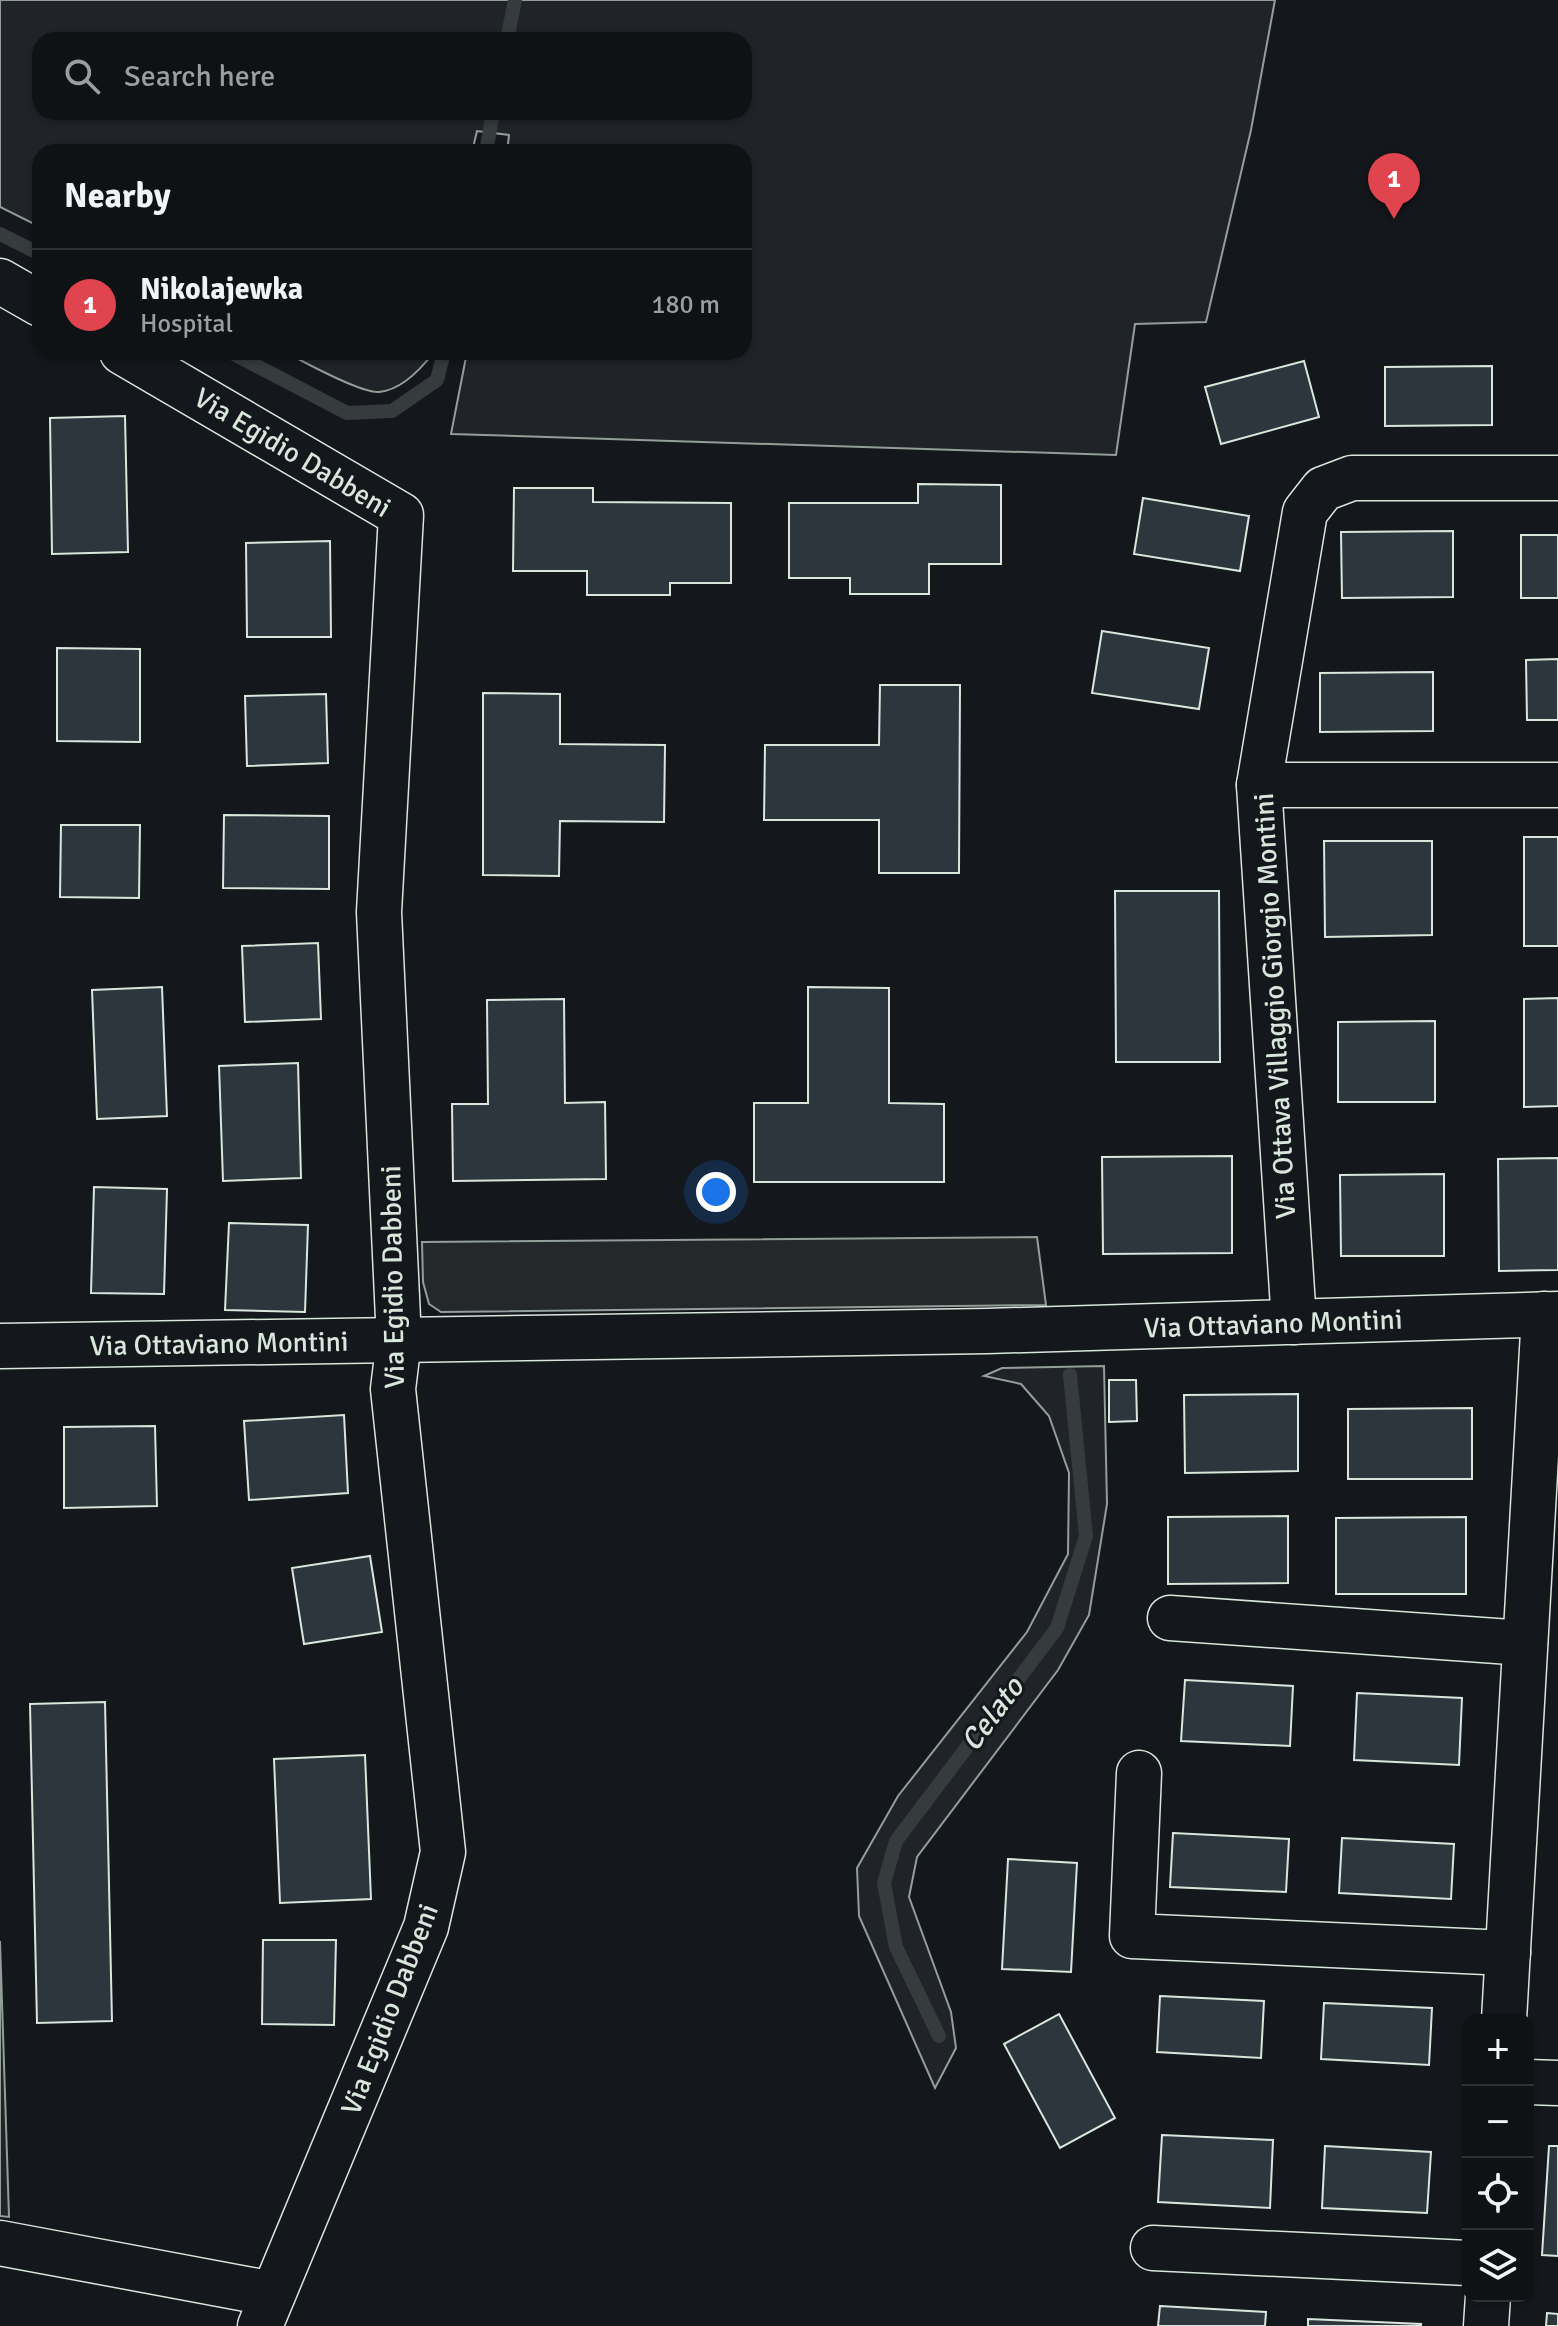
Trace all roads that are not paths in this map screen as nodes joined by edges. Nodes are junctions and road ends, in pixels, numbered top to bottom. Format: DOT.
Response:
graph roads {
  1 [pos="0,281"];
  2 [pos="32,299"];
  3 [pos="136,360"];
  4 [pos="1558,478"];
  5 [pos="1259,785"];
  6 [pos="1558,785"];
  7 [pos="1551,1314"];
  8 [pos="1294,1322"];
  9 [pos="399,1340"];
  10 [pos="0,1346"];
  11 [pos="1170,1618"];
  12 [pos="1525,1643"];
  13 [pos="1139,1773"];
  14 [pos="1508,1953"];
  15 [pos="1504,2014"];
  16 [pos="1534,2082"];
  17 [pos="1558,2083"];
  18 [pos="0,2243"];
  19 [pos="1153,2248"];
  20 [pos="1462,2263"];
  21 [pos="1488,2302"];
  22 [pos="266,2310"];
  23 [pos="1486,2326"];
  1 -- 2 [label="street"];
  3 -- 9 [label="street, Via Egidio Dabbeni"];
  4 -- 5 [label="street, Via Ottava Villaggio Giorgio Montini"];
  5 -- 6 [label="street"];
  5 -- 8 [label="street, Via Ottava Villaggio Giorgio Montini"];
  7 -- 8 [label="street, Via Ottaviano Montini"];
  7 -- 12 [label="street"];
  8 -- 9 [label="street, Via Ottaviano Montini"];
  9 -- 10 [label="street, Via Ottaviano Montini"];
  9 -- 22 [label="street, Via Egidio Dabbeni"];
  11 -- 12 [label="street"];
  12 -- 14 [label="street"];
  13 -- 14 [label="street"];
  14 -- 15 [label="street"];
  16 -- 17 [label="street"];
  18 -- 22 [label="street"];
  19 -- 20 [label="street"];
  21 -- 23 [label="street"];
}
